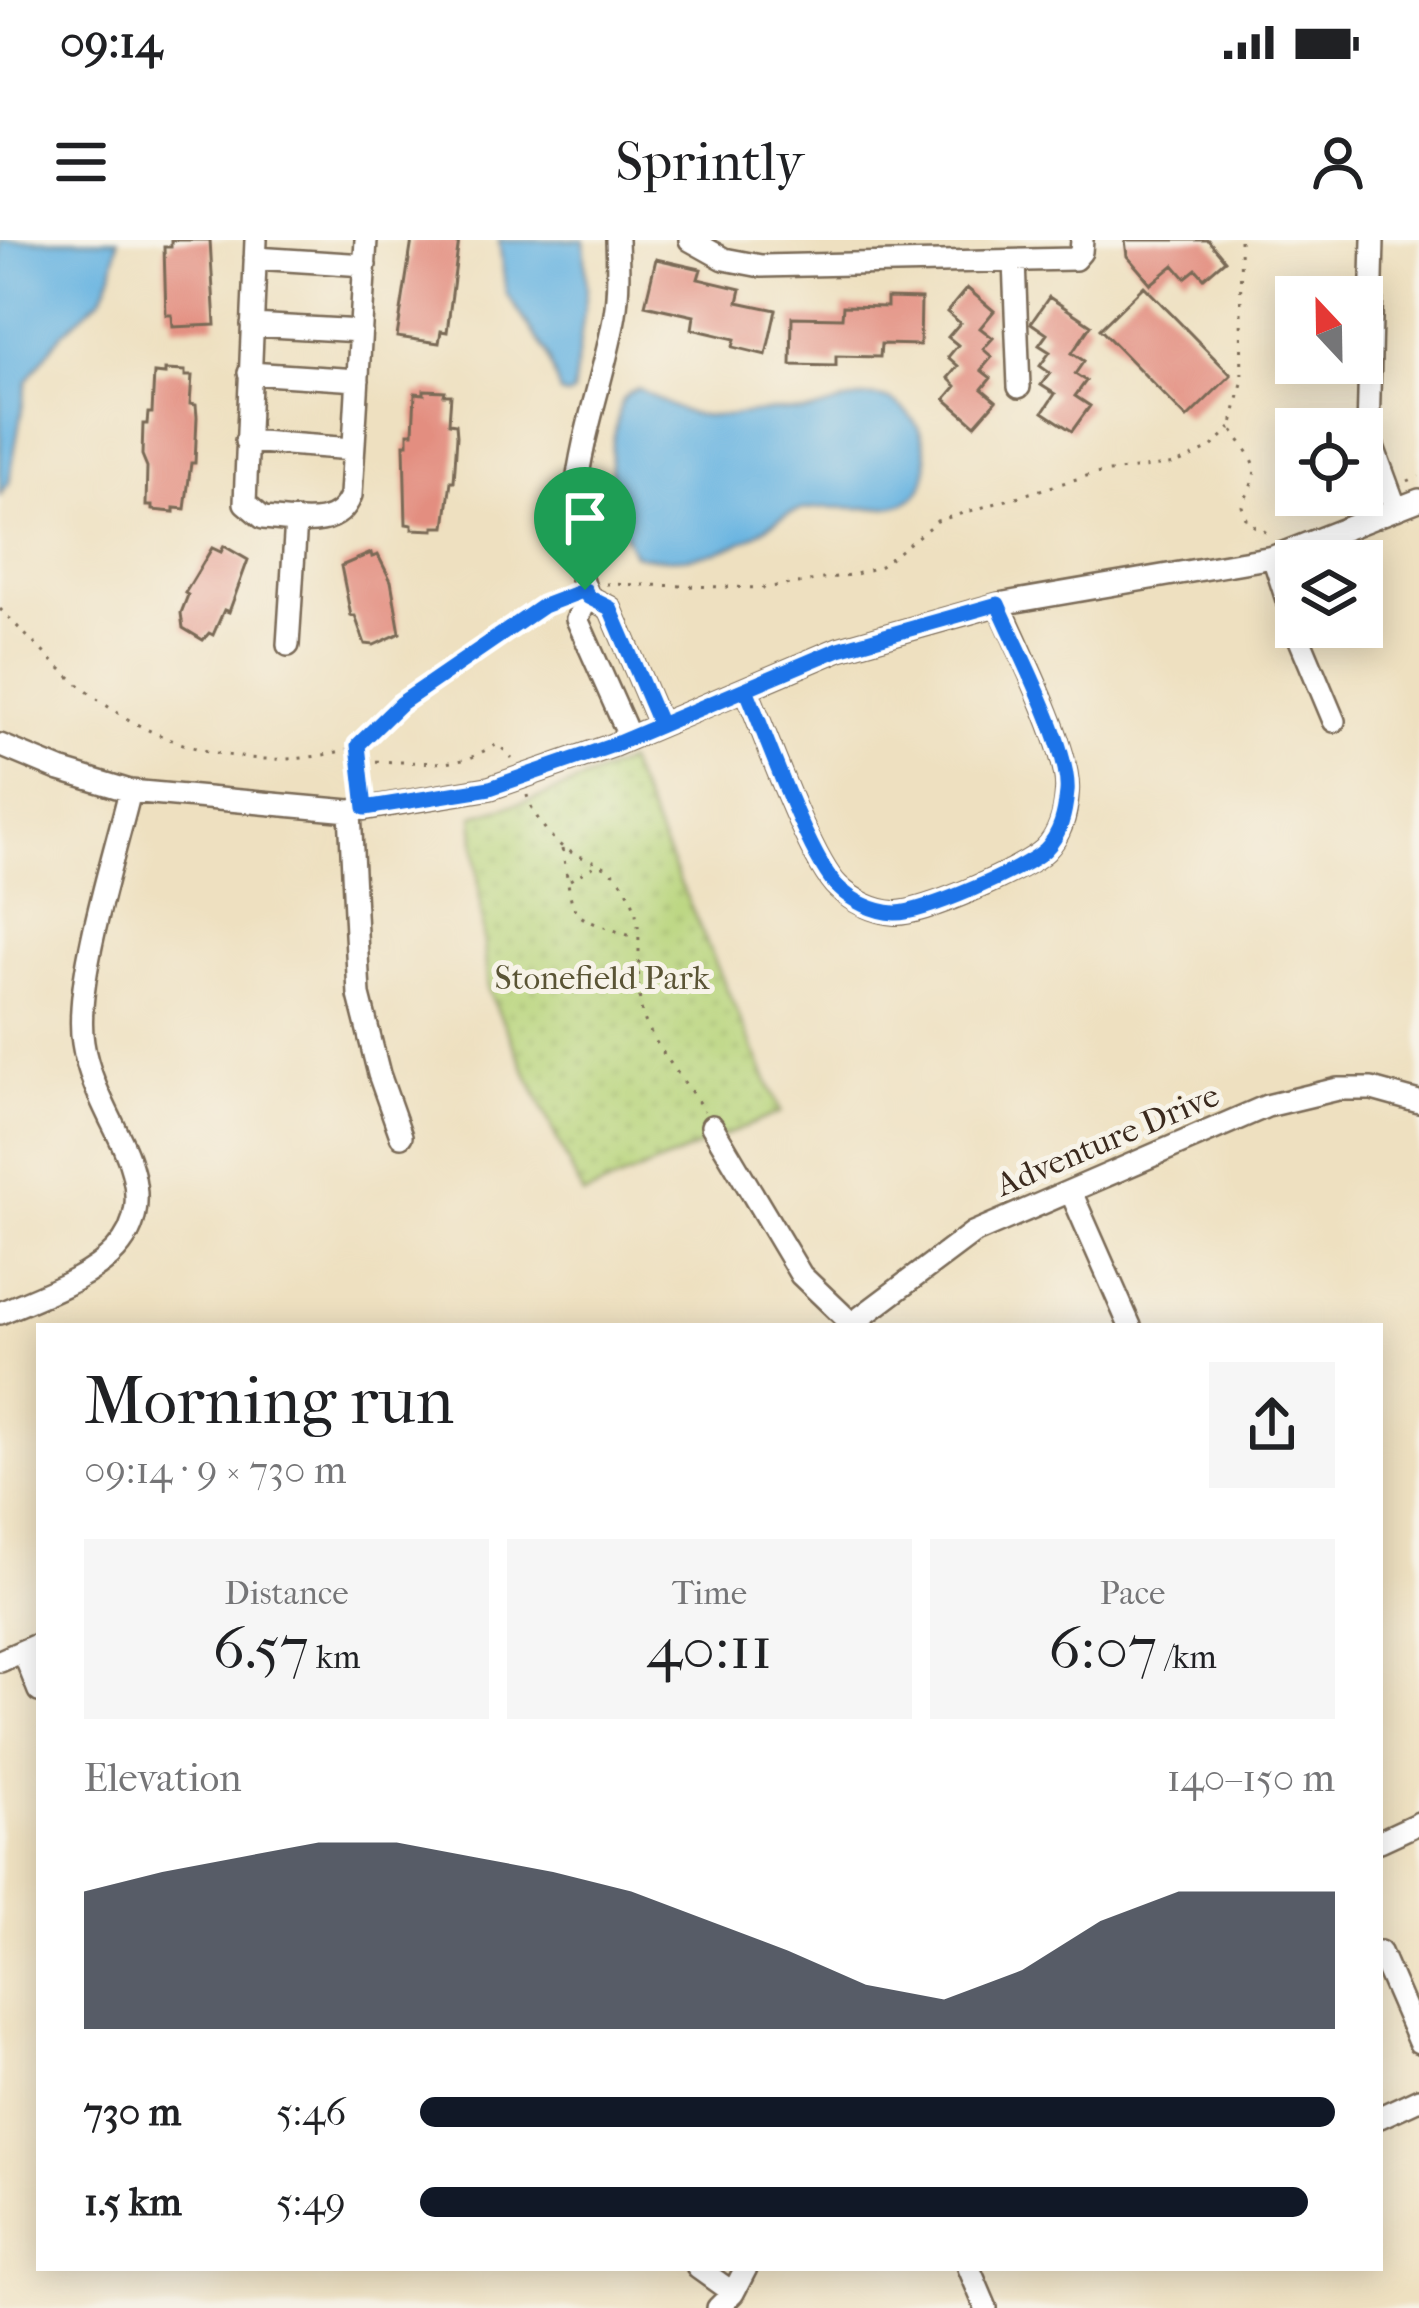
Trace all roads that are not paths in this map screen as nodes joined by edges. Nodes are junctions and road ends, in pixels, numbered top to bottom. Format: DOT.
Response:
graph roads {
  1 [pos="366,240"];
  2 [pos="616,240"];
  3 [pos="690,240"];
  4 [pos="789,240"];
  5 [pos="854,240"];
  6 [pos="1082,240"];
  7 [pos="1373,240"];
  8 [pos="256,249"];
  9 [pos="965,251"];
  10 [pos="1029,254"];
  11 [pos="855,264"];
  12 [pos="365,265"];
  13 [pos="790,266"];
  14 [pos="252,325"];
  15 [pos="361,332"];
  16 [pos="249,373"];
  17 [pos="358,380"];
  18 [pos="1019,387"];
  19 [pos="246,441"];
  20 [pos="353,448"];
  21 [pos="1392,499"];
  22 [pos="1419,500"];
  23 [pos="296,520"];
  24 [pos="1273,546"];
  25 [pos="586,593"];
  26 [pos="998,604"];
  27 [pos="288,645"];
  28 [pos="746,689"];
  29 [pos="1334,721"];
  30 [pos="660,725"];
  31 [pos="630,738"];
  32 [pos="0,745"];
  33 [pos="130,791"];
  34 [pos="357,810"];
  35 [pos="1419,1102"];
  36 [pos="712,1126"];
  37 [pos="401,1136"];
  38 [pos="1071,1192"];
  39 [pos="0,1313"];
  40 [pos="849,1323"];
  41 [pos="851,1323"];
  42 [pos="1129,1323"];
  43 [pos="31,1647"];
  44 [pos="0,1661"];
  45 [pos="1419,1823"];
  46 [pos="1383,1840"];
  47 [pos="1383,1959"];
  48 [pos="1419,2042"];
  49 [pos="1419,2099"];
  50 [pos="1383,2116"];
  51 [pos="701,2271"];
  52 [pos="744,2271"];
  53 [pos="970,2271"];
  54 [pos="725,2300"];
  55 [pos="986,2308"];
  1 -- 12 [label="street"];
  2 -- 25 [label="street"];
  3 -- 13 [label="street"];
  4 -- 13 [label="street"];
  5 -- 11 [label="street"];
  6 -- 10 [label="street"];
  7 -- 21 [label="street"];
  8 -- 12 [label="street"];
  8 -- 14 [label="street"];
  9 -- 10 [label="street"];
  9 -- 11 [label="street"];
  10 -- 18 [label="street"];
  11 -- 13 [label="street"];
  12 -- 15 [label="street"];
  14 -- 15 [label="street"];
  14 -- 16 [label="street"];
  15 -- 17 [label="street"];
  16 -- 17 [label="street"];
  16 -- 19 [label="street"];
  17 -- 20 [label="street"];
  19 -- 20 [label="street"];
  19 -- 23 [label="street"];
  20 -- 23 [label="street"];
  21 -- 22 [label="street"];
  21 -- 24 [label="street"];
  23 -- 27 [label="street"];
  24 -- 26 [label="street"];
  24 -- 29 [label="street"];
  25 -- 30 [label="street"];
  25 -- 31 [label="street"];
  26 -- 28 [label="street"];
  26 -- 28 [label="street"];
  28 -- 30 [label="street"];
  30 -- 31 [label="street"];
  31 -- 34 [label="street"];
  32 -- 33 [label="street"];
  33 -- 34 [label="street"];
  33 -- 39 [label="street"];
  34 -- 37 [label="street"];
  35 -- 38 [label="street, Adventure Drive"];
  36 -- 40 [label="street"];
  38 -- 41 [label="street, Adventure Drive"];
  38 -- 42 [label="street"];
  43 -- 44 [label="street"];
  45 -- 46 [label="street"];
  47 -- 48 [label="street"];
  49 -- 50 [label="street"];
  51 -- 54 [label="street"];
  52 -- 54 [label="street"];
  53 -- 55 [label="street"];
}
